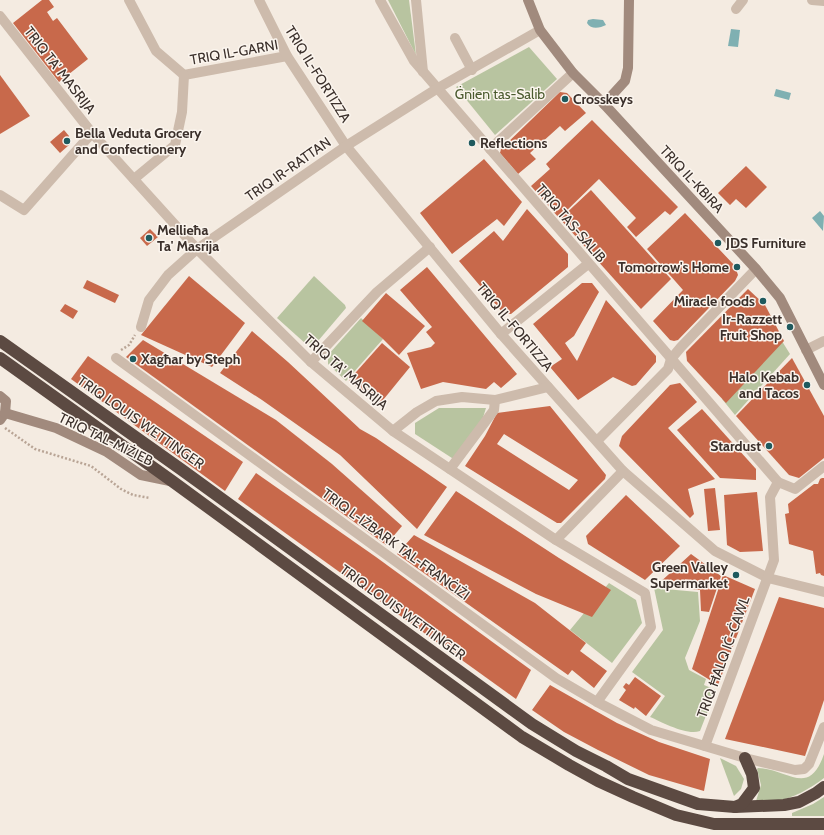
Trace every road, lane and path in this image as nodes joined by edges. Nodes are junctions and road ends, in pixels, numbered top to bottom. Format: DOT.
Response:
graph roads {
  1 [pos="129,0"];
  2 [pos="259,0"];
  3 [pos="380,0"];
  4 [pos="416,0"];
  5 [pos="528,0"];
  6 [pos="630,0"];
  7 [pos="743,0"];
  8 [pos="812,0"];
  9 [pos="824,1"];
  10 [pos="736,9"];
  11 [pos="0,16"];
  12 [pos="540,30"];
  13 [pos="455,38"];
  14 [pos="287,56"];
  15 [pos="472,70"];
  16 [pos="423,72"];
  17 [pos="573,74"];
  18 [pos="184,75"];
  19 [pos="438,88"];
  20 [pos="604,104"];
  21 [pos="92,133"];
  22 [pos="346,146"];
  23 [pos="490,149"];
  24 [pos="134,179"];
  25 [pos="0,195"];
  26 [pos="430,247"];
  27 [pos="197,249"];
  28 [pos="588,264"];
  29 [pos="756,269"];
  30 [pos="141,327"];
  31 [pos="501,334"];
  32 [pos="0,341"];
  33 [pos="824,342"];
  34 [pos="806,350"];
  35 [pos="0,358"];
  36 [pos="116,358"];
  37 [pos="671,359"];
  38 [pos="311,362"];
  39 [pos="824,385"];
  40 [pos="548,387"];
  41 [pos="0,396"];
  42 [pos="495,400"];
  43 [pos="2,416"];
  44 [pos="0,424"];
  45 [pos="393,431"];
  46 [pos="597,441"];
  47 [pos="824,466"];
  48 [pos="450,469"];
  49 [pos="623,471"];
  50 [pos="172,481"];
  51 [pos="778,482"];
  52 [pos="150,498"];
  53 [pos="556,540"];
  54 [pos="768,578"];
  55 [pos="824,592"];
  56 [pos="597,702"];
  57 [pos="824,727"];
  58 [pos="705,746"];
  59 [pos="745,758"];
  60 [pos="824,787"];
  61 [pos="735,807"];
  62 [pos="818,824"];
  63 [pos="824,830"];
  1 -- 18 [label="street, TRIQ IL-GARNI"];
  2 -- 14 [label="street, TRIQ IL-FORTIZZA"];
  3 -- 16 [label="street, TRIQ TAS-SALIB"];
  4 -- 16 [label="street"];
  5 -- 12 [label="main road, TRIQ IL-KBIRA"];
  6 -- 20 [label="main road"];
  7 -- 10 [label="street"];
  8 -- 9 [label="street"];
  11 -- 21 [label="street, TRIQ TA' MASRIJA"];
  12 -- 15 [label="street, TRIQ IR-RATTAN"];
  12 -- 17 [label="main road, TRIQ IL-KBIRA"];
  13 -- 15 [label="street"];
  14 -- 18 [label="street, TRIQ IL-GARNI"];
  14 -- 22 [label="street, TRIQ IL-FORTIZZA"];
  15 -- 19 [label="street, TRIQ IR-RATTAN"];
  16 -- 19 [label="street, TRIQ TAS-SALIB"];
  17 -- 20 [label="main road, TRIQ IL-KBIRA"];
  17 -- 23 [label="street"];
  18 -- 24 [label="street"];
  19 -- 22 [label="street, TRIQ IR-RATTAN"];
  19 -- 23 [label="street, TRIQ TAS-SALIB"];
  20 -- 29 [label="main road, TRIQ IL-KBIRA"];
  21 -- 24 [label="street, TRIQ TA' MASRIJA"];
  21 -- 25 [label="street"];
  22 -- 26 [label="street, TRIQ IL-FORTIZZA"];
  22 -- 27 [label="street, TRIQ IR-RATTAN"];
  23 -- 28 [label="street, TRIQ TAS-SALIB"];
  24 -- 27 [label="street, TRIQ TA' MASRIJA"];
  26 -- 31 [label="street, TRIQ IL-FORTIZZA"];
  26 -- 38 [label="street"];
  27 -- 30 [label="street"];
  27 -- 38 [label="street, TRIQ TA' MASRIJA"];
  28 -- 31 [label="street"];
  28 -- 37 [label="street, TRIQ TAS-SALIB"];
  29 -- 34 [label="main road, TRIQ IL-KBIRA"];
  29 -- 37 [label="street"];
  30 -- 36 [label="path"];
  31 -- 40 [label="street, TRIQ IL-FORTIZZA"];
  32 -- 61 [label="highway, TRIQ LOUIS WETTINGER"];
  33 -- 34 [label="street"];
  34 -- 39 [label="main road, TRIQ IL-KBIRA"];
  35 -- 50 [label="highway, TRIQ LOUIS WETTINGER"];
  36 -- 56 [label="street, TRIQ L-IŻBARK TAL-FRANĊIŻI"];
  37 -- 46 [label="street"];
  37 -- 51 [label="street, TRIQ TAS-SALIB"];
  38 -- 45 [label="street, TRIQ TA' MASRIJA"];
  40 -- 42 [label="street"];
  40 -- 46 [label="street, TRIQ IL-FORTIZZA"];
  41 -- 43 [label="main road, TRIQ TAL-MIŻIEB"];
  42 -- 45 [label="street"];
  42 -- 48 [label="street"];
  43 -- 50 [label="main road, TRIQ TAL-MIŻIEB"];
  44 -- 52 [label="path"];
  45 -- 48 [label="street, TRIQ TA' MASRIJA"];
  46 -- 49 [label="street, TRIQ IL-FORTIZZA"];
  47 -- 51 [label="street"];
  48 -- 53 [label="street, TRIQ TA' MASRIJA"];
  49 -- 53 [label="street"];
  49 -- 54 [label="street, TRIQ IL-FORTIZZA"];
  50 -- 62 [label="highway, TRIQ LOUIS WETTINGER"];
  51 -- 54 [label="street, TRIQ ĦALQ IĊ-ĊAWL"];
  53 -- 56 [label="street, TRIQ TA' MASRIJA"];
  54 -- 55 [label="street, TRIQ IL-FORTIZZA"];
  54 -- 58 [label="street, TRIQ ĦALQ IĊ-ĊAWL"];
  56 -- 58 [label="street, TRIQ L-IŻBARK TAL-FRANĊIŻI"];
  57 -- 59 [label="street, TRIQ L-IŻBARK TAL-FRANĊIŻI"];
  58 -- 59 [label="street, TRIQ L-IŻBARK TAL-FRANĊIŻI"];
  59 -- 61 [label="highway"];
  60 -- 61 [label="highway, TRIQ LOUIS WETTINGER"];
  62 -- 63 [label="highway"];
}
